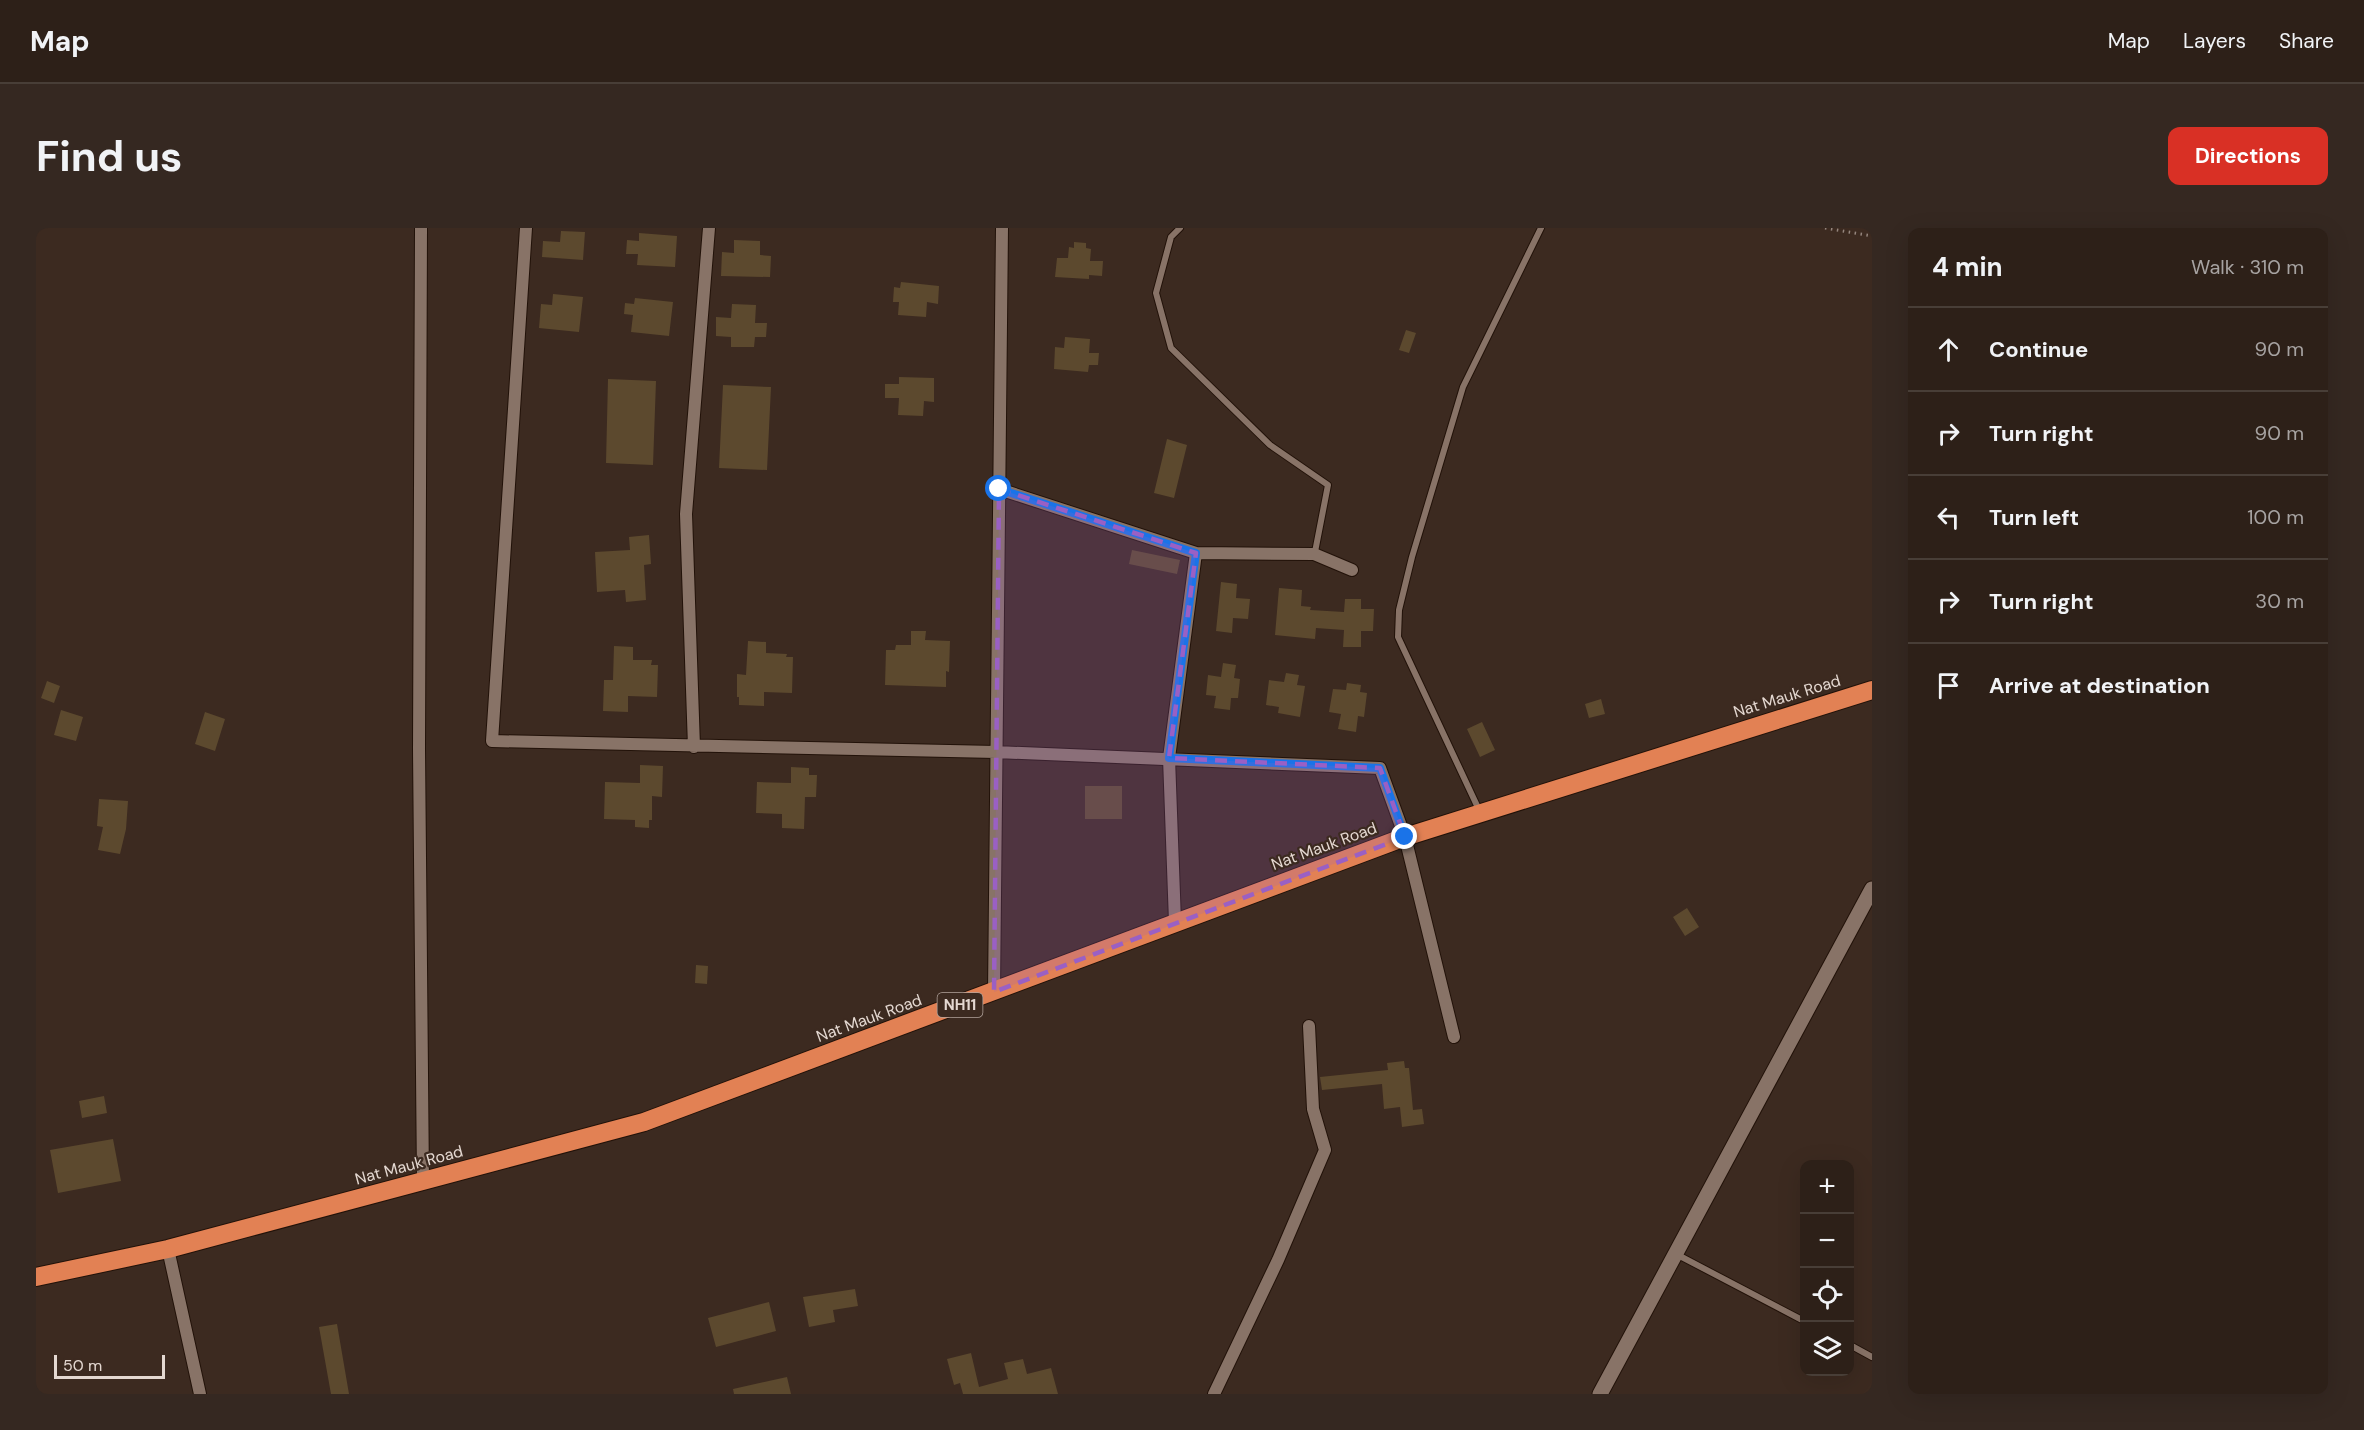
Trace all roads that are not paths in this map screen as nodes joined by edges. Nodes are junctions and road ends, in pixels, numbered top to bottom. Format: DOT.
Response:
graph roads {
  1 [pos="421,228"];
  2 [pos="526,228"];
  3 [pos="709,228"];
  4 [pos="1002,228"];
  5 [pos="1180,228"];
  6 [pos="1541,228"];
  7 [pos="999,489"];
  8 [pos="1315,552"];
  9 [pos="1196,553"];
  10 [pos="1352,570"];
  11 [pos="1872,690"];
  12 [pos="694,747"];
  13 [pos="996,752"];
  14 [pos="1169,758"];
  15 [pos="1481,813"];
  16 [pos="1405,837"];
  17 [pos="1872,889"];
  18 [pos="1175,922"];
  19 [pos="994,992"];
  20 [pos="1309,1026"];
  21 [pos="1454,1037"];
  22 [pos="423,1182"];
  23 [pos="168,1249"];
  24 [pos="1675,1254"];
  25 [pos="36,1277"];
  26 [pos="1800,1319"];
  27 [pos="1854,1347"];
  28 [pos="1872,1357"];
  29 [pos="200,1394"];
  30 [pos="1214,1394"];
  31 [pos="1600,1394"];
  1 -- 22 [label="street"];
  2 -- 12 [label="street"];
  3 -- 12 [label="street"];
  4 -- 7 [label="street"];
  5 -- 8 [label="lane"];
  6 -- 15 [label="lane"];
  7 -- 9 [label="street"];
  7 -- 13 [label="street"];
  9 -- 10 [label="street"];
  9 -- 14 [label="street"];
  11 -- 15 [label="highway, Nat Mauk Road / NH11"];
  12 -- 13 [label="street"];
  13 -- 14 [label="street"];
  13 -- 19 [label="street"];
  14 -- 16 [label="street"];
  14 -- 18 [label="street"];
  15 -- 16 [label="highway, Nat Mauk Road / NH11"];
  16 -- 18 [label="highway, Nat Mauk Road / NH11"];
  16 -- 21 [label="street"];
  17 -- 24 [label="street"];
  18 -- 19 [label="highway, Nat Mauk Road / NH11"];
  19 -- 22 [label="highway, Nat Mauk Road / NH11"];
  20 -- 30 [label="street"];
  22 -- 23 [label="highway, Nat Mauk Road / NH11"];
  23 -- 25 [label="highway, Nat Mauk Road / NH11"];
  23 -- 29 [label="street"];
  24 -- 26 [label="lane"];
  24 -- 31 [label="street"];
  27 -- 28 [label="lane"];
}
